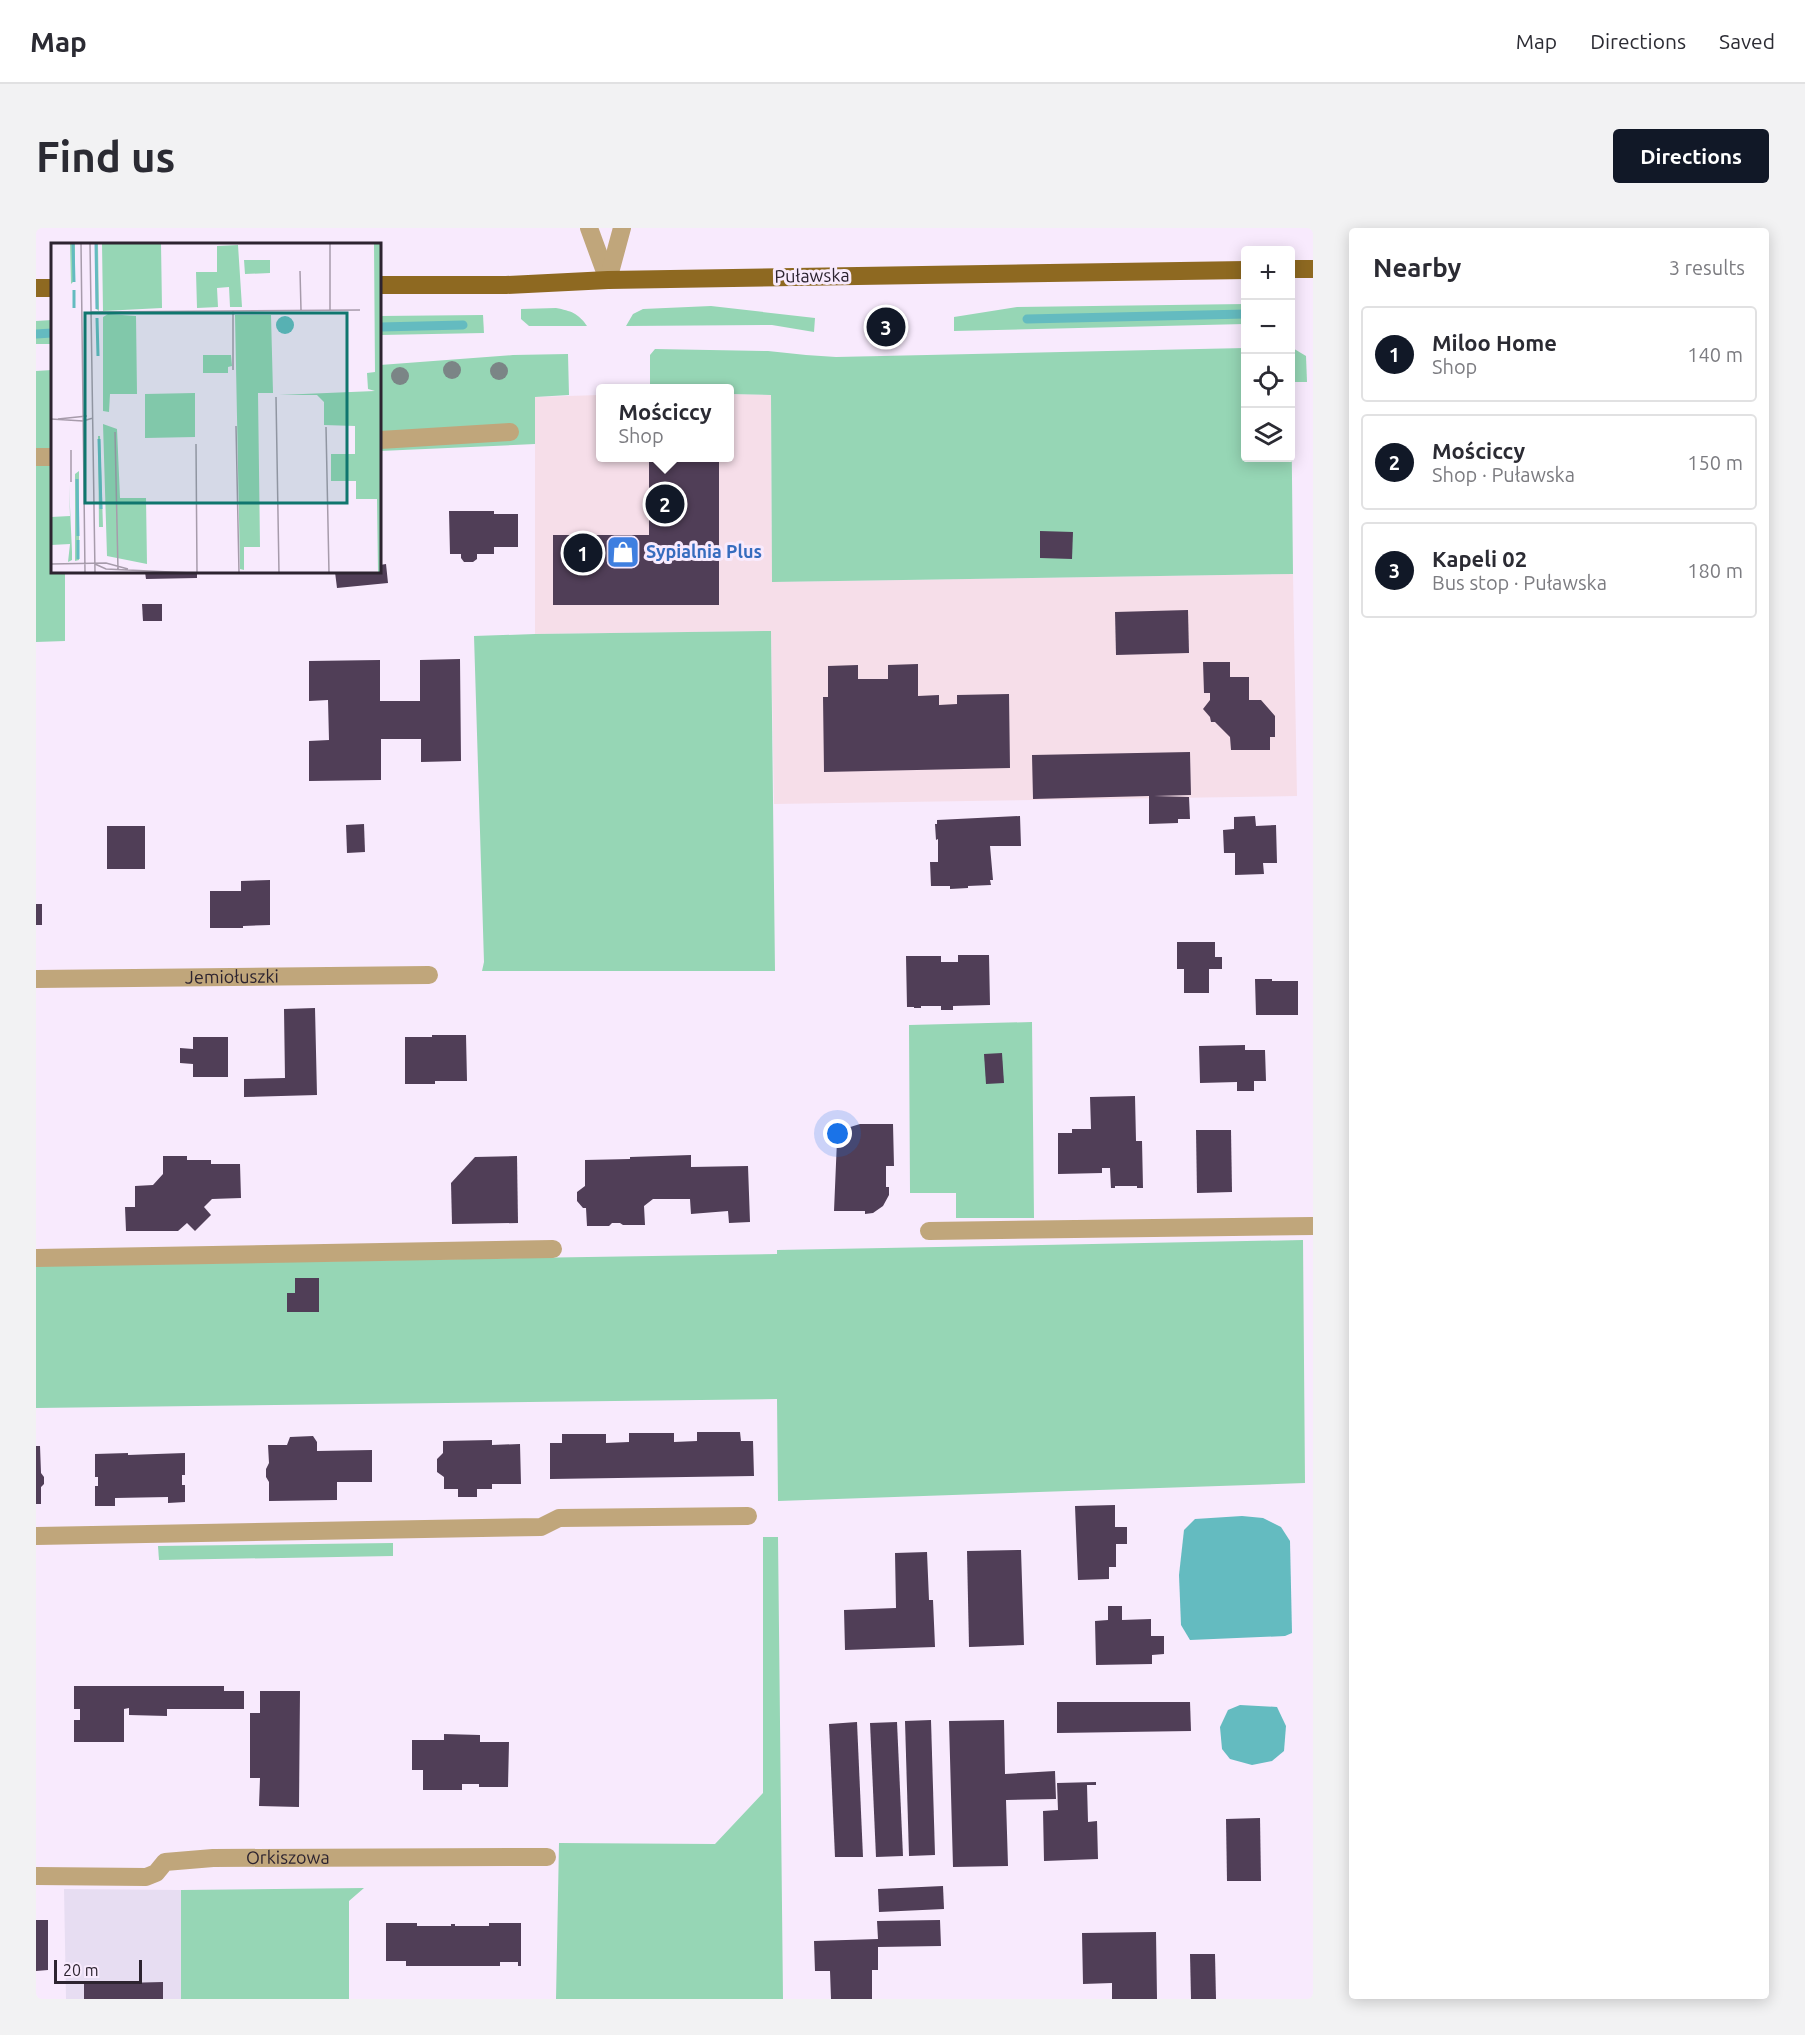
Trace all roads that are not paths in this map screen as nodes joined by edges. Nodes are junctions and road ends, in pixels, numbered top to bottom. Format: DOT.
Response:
graph roads {
  1 [pos="589,228"];
  2 [pos="622,228"];
  3 [pos="1295,269"];
  4 [pos="1313,269"];
  5 [pos="1241,270"];
  6 [pos="608,280"];
  7 [pos="381,285"];
  8 [pos="510,432"];
  9 [pos="381,440"];
  10 [pos="429,975"];
  11 [pos="36,979"];
  12 [pos="1313,1226"];
  13 [pos="928,1231"];
  14 [pos="553,1249"];
  15 [pos="36,1258"];
  16 [pos="748,1516"];
  17 [pos="36,1536"];
  18 [pos="547,1857"];
  19 [pos="36,1876"];
  1 -- 6 [label="street"];
  2 -- 6 [label="street"];
  3 -- 4 [label="main road"];
  5 -- 6 [label="main road, Puławska"];
  6 -- 7 [label="main road, Puławska"];
  8 -- 9 [label="street"];
  10 -- 11 [label="street, Jemiołuszki"];
  12 -- 13 [label="street"];
  14 -- 15 [label="street"];
  16 -- 17 [label="street"];
  18 -- 19 [label="street, Orkiszowa"];
}
